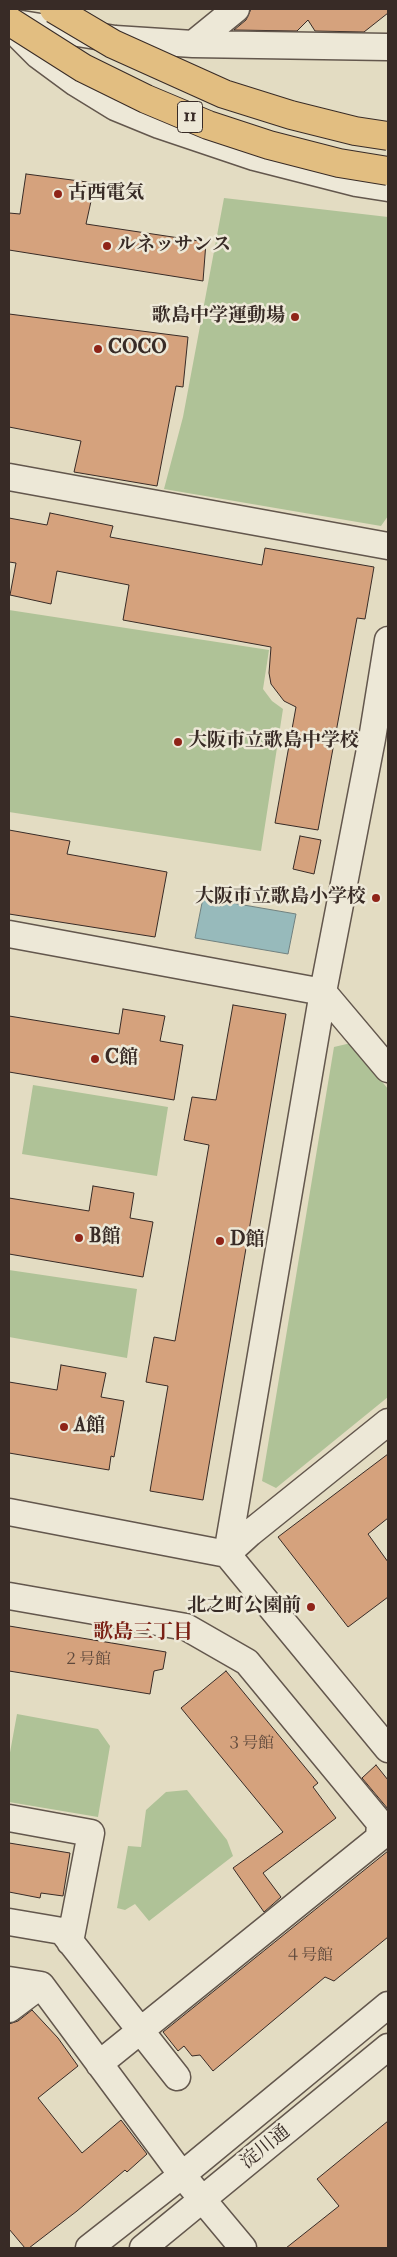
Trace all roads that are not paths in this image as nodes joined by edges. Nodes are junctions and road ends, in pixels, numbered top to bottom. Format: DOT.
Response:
graph roads {
  1 [pos="15,9"];
  2 [pos="54,9"];
  3 [pos="236,9"];
  4 [pos="9,15"];
  5 [pos="9,21"];
  6 [pos="9,26"];
  7 [pos="193,44"];
  8 [pos="388,47"];
  9 [pos="388,136"];
  10 [pos="388,171"];
  11 [pos="388,188"];
  12 [pos="9,476"];
  13 [pos="388,546"];
  14 [pos="388,640"];
  15 [pos="9,934"];
  16 [pos="322,992"];
  17 [pos="388,1069"];
  18 [pos="388,1422"];
  19 [pos="9,1512"];
  20 [pos="227,1554"];
  21 [pos="9,1596"];
  22 [pos="388,1748"];
  23 [pos="9,1818"];
  24 [pos="9,1922"];
  25 [pos="70,1942"];
  26 [pos="9,1980"];
  27 [pos="41,1985"];
  28 [pos="388,2005"];
  29 [pos="9,2009"];
  30 [pos="142,2031"];
  31 [pos="388,2047"];
  32 [pos="99,2064"];
  33 [pos="177,2077"];
  34 [pos="182,2175"];
  35 [pos="202,2200"];
  36 [pos="89,2248"];
  37 [pos="143,2248"];
  38 [pos="243,2248"];
  1 -- 4 [label="street"];
  2 -- 9 [label="highway, 11, bridge"];
  3 -- 7 [label="street"];
  5 -- 7 [label="street"];
  5 -- 10 [label="highway, 11, bridge"];
  6 -- 11 [label="street"];
  7 -- 8 [label="street"];
  12 -- 13 [label="street"];
  14 -- 16 [label="street"];
  15 -- 16 [label="street"];
  16 -- 17 [label="street"];
  16 -- 20 [label="street"];
  18 -- 20 [label="street"];
  19 -- 20 [label="street"];
  20 -- 22 [label="street"];
  21 -- 30 [label="street"];
  23 -- 25 [label="street"];
  24 -- 25 [label="street"];
  25 -- 30 [label="street"];
  26 -- 27 [label="street"];
  27 -- 29 [label="street"];
  27 -- 32 [label="street"];
  28 -- 34 [label="street"];
  30 -- 32 [label="street"];
  30 -- 33 [label="street"];
  31 -- 35 [label="street, 淀川通"];
  32 -- 34 [label="street"];
  34 -- 35 [label="street"];
  34 -- 36 [label="street"];
  35 -- 37 [label="street, 淀川通"];
  35 -- 38 [label="street"];
}
